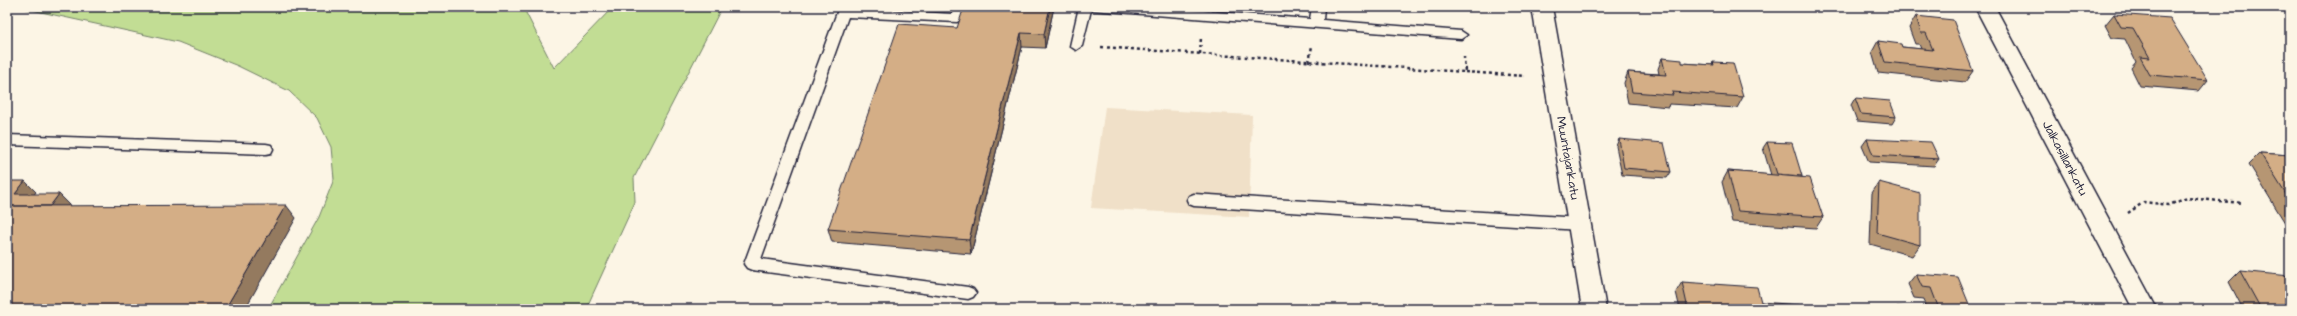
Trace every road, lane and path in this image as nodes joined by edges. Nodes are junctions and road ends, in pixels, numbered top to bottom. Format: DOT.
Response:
graph roads {
  1 [pos="960,7"];
  2 [pos="1085,7"];
  3 [pos="1095,7"];
  4 [pos="1318,7"];
  5 [pos="1542,7"];
  6 [pos="1985,7"];
  7 [pos="844,10"];
  8 [pos="1316,23"];
  9 [pos="1461,35"];
  10 [pos="1076,46"];
  11 [pos="1465,72"];
  12 [pos="1554,78"];
  13 [pos="7,140"];
  14 [pos="266,149"];
  15 [pos="1194,200"];
  16 [pos="2242,202"];
  17 [pos="2124,216"];
  18 [pos="1580,224"];
  19 [pos="968,293"];
  20 [pos="1594,309"];
  21 [pos="2145,309"];
  1 -- 7 [label="lane"];
  2 -- 10 [label="lane"];
  3 -- 8 [label="lane"];
  4 -- 8 [label="lane"];
  5 -- 12 [label="street, Muuntajankatu"];
  6 -- 21 [label="street, Jalkasillankatu"];
  7 -- 19 [label="lane"];
  8 -- 9 [label="lane"];
  9 -- 11 [label="path"];
  10 -- 11 [label="path"];
  11 -- 12 [label="path"];
  12 -- 18 [label="street, Muuntajankatu"];
  13 -- 14 [label="lane"];
  15 -- 18 [label="lane"];
  16 -- 17 [label="path"];
  18 -- 20 [label="street, Muuntajankatu"];
}
